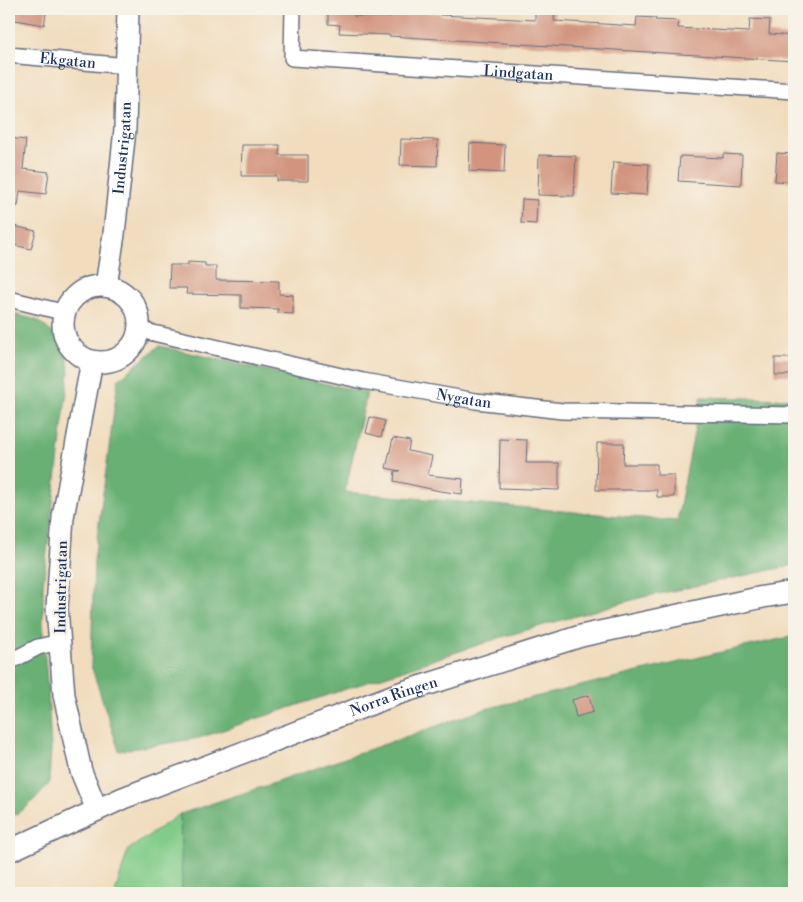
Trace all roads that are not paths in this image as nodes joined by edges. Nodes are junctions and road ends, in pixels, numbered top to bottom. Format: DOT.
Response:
graph roads {
  1 [pos="128,9"];
  2 [pos="293,9"];
  3 [pos="9,55"];
  4 [pos="127,66"];
  5 [pos="794,91"];
  6 [pos="106,286"];
  7 [pos="9,299"];
  8 [pos="66,313"];
  9 [pos="140,330"];
  10 [pos="92,361"];
  11 [pos="794,415"];
  12 [pos="794,592"];
  13 [pos="60,642"];
  14 [pos="9,662"];
  15 [pos="98,810"];
  16 [pos="9,851"];
  1 -- 4 [label="street, Industrigatan"];
  2 -- 5 [label="street, Lindgatan"];
  3 -- 4 [label="street, Ekgatan"];
  4 -- 6 [label="street, Industrigatan"];
  6 -- 8 [label="street"];
  6 -- 9 [label="street"];
  7 -- 8 [label="street"];
  8 -- 10 [label="street"];
  9 -- 10 [label="street"];
  9 -- 11 [label="street, Nygatan"];
  10 -- 13 [label="street, Industrigatan"];
  12 -- 15 [label="street, Norra Ringen"];
  13 -- 14 [label="street"];
  13 -- 15 [label="street, Industrigatan"];
  15 -- 16 [label="street, Norra Ringen"];
}
